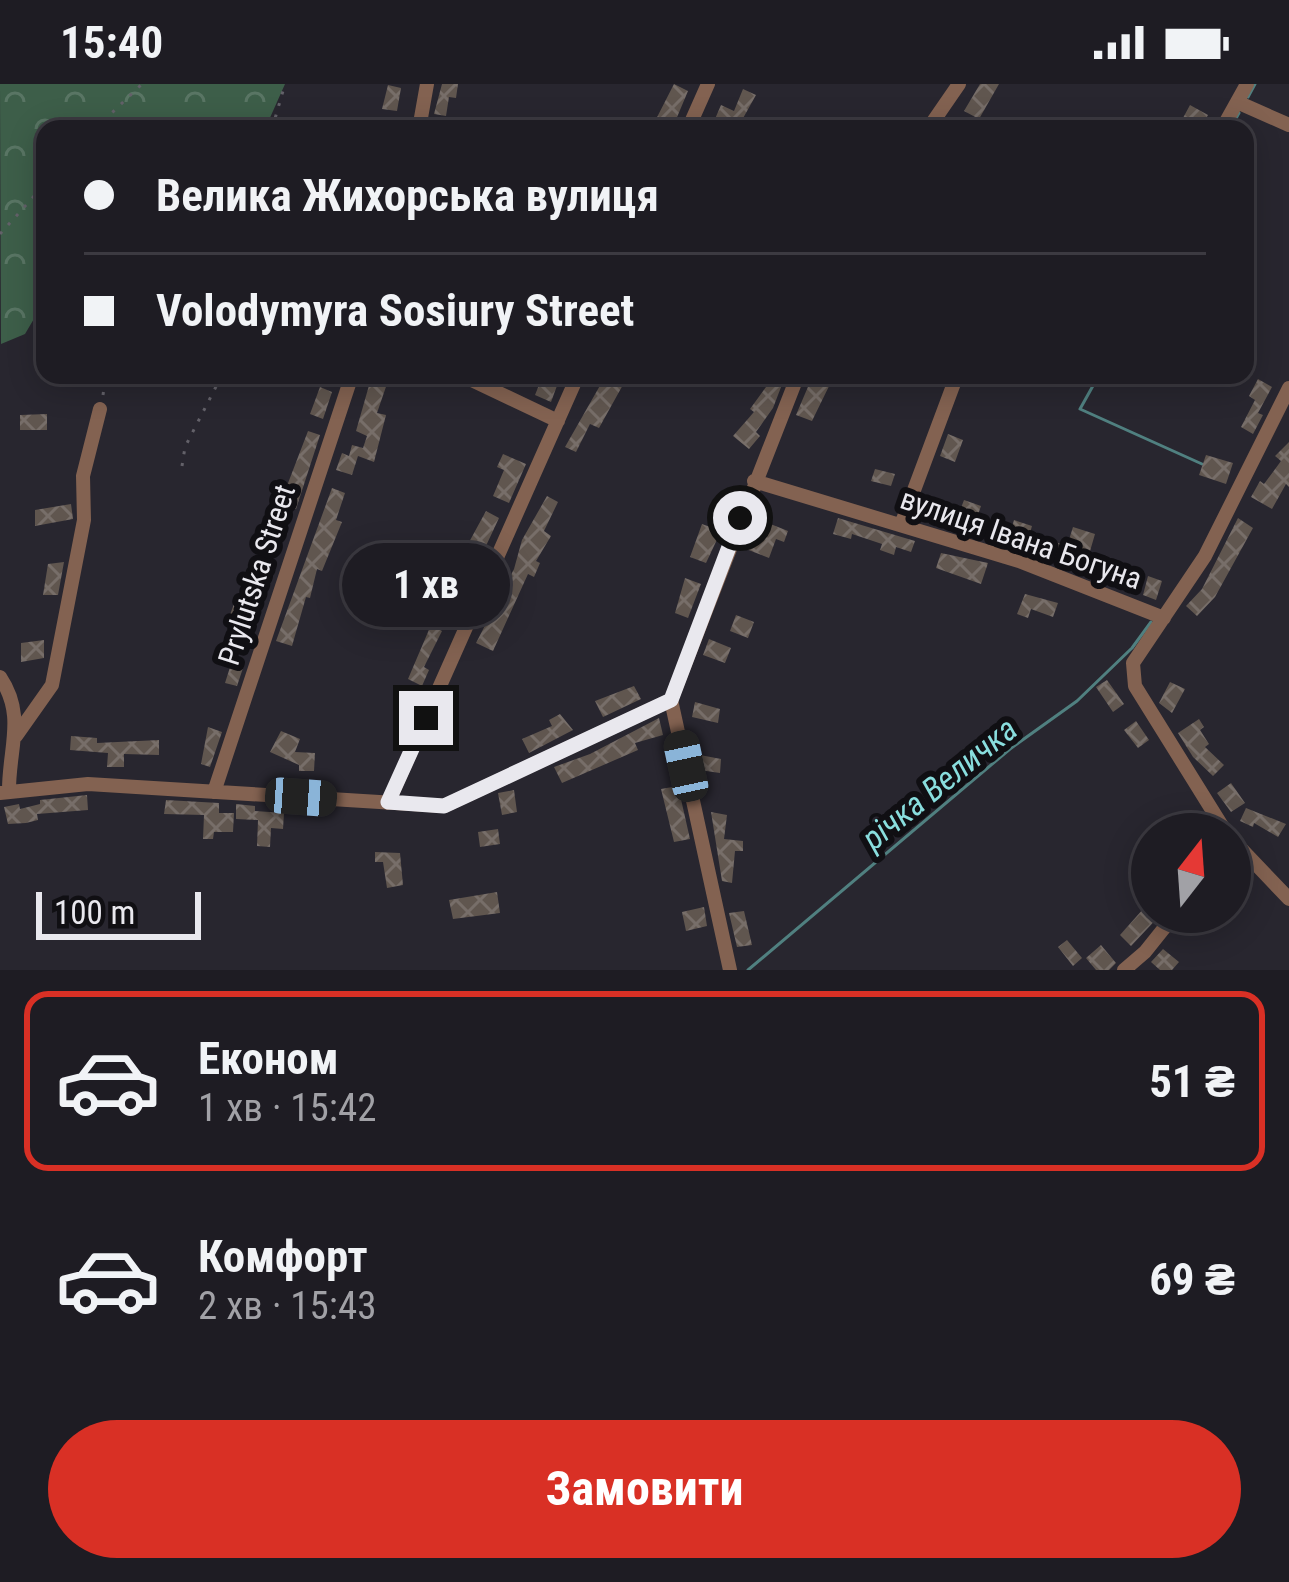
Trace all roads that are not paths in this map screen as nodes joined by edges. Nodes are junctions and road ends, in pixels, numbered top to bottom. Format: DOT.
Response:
graph roads {
  1 [pos="427,84"];
  2 [pos="708,84"];
  3 [pos="959,84"];
  4 [pos="1247,84"];
  5 [pos="1237,102"];
  6 [pos="421,120"];
  7 [pos="692,120"];
  8 [pos="934,120"];
  9 [pos="1227,120"];
  10 [pos="1289,125"];
  11 [pos="349,384"];
  12 [pos="480,384"];
  13 [pos="574,384"];
  14 [pos="794,384"];
  15 [pos="954,384"];
  16 [pos="1289,388"];
  17 [pos="100,409"];
  18 [pos="558,421"];
  19 [pos="754,481"];
  20 [pos="902,525"];
  21 [pos="1164,618"];
  22 [pos="0,677"];
  23 [pos="671,700"];
  24 [pos="16,736"];
  25 [pos="4,792"];
  26 [pos="214,792"];
  27 [pos="388,802"];
  28 [pos="1215,813"];
  29 [pos="1251,859"];
  30 [pos="1289,899"];
  31 [pos="1160,933"];
  32 [pos="730,970"];
  33 [pos="1124,970"];
  1 -- 6 [label="street"];
  2 -- 7 [label="street"];
  3 -- 8 [label="street"];
  4 -- 5 [label="street"];
  5 -- 9 [label="street"];
  5 -- 10 [label="street"];
  11 -- 26 [label="street, Prylutska Street"];
  12 -- 18 [label="street"];
  13 -- 18 [label="street"];
  14 -- 19 [label="street"];
  15 -- 20 [label="street"];
  16 -- 21 [label="street"];
  17 -- 24 [label="street"];
  18 -- 27 [label="street"];
  19 -- 20 [label="street, вулиця Івана Богуна"];
  19 -- 23 [label="street"];
  20 -- 21 [label="street, вулиця Івана Богуна"];
  21 -- 28 [label="street, вулиця Івана Богуна"];
  22 -- 24 [label="street"];
  23 -- 27 [label="street"];
  23 -- 32 [label="street"];
  24 -- 25 [label="street"];
  25 -- 26 [label="street"];
  26 -- 27 [label="street"];
  29 -- 30 [label="street, вулиця Івана Богуна"];
  31 -- 33 [label="street"];
}
